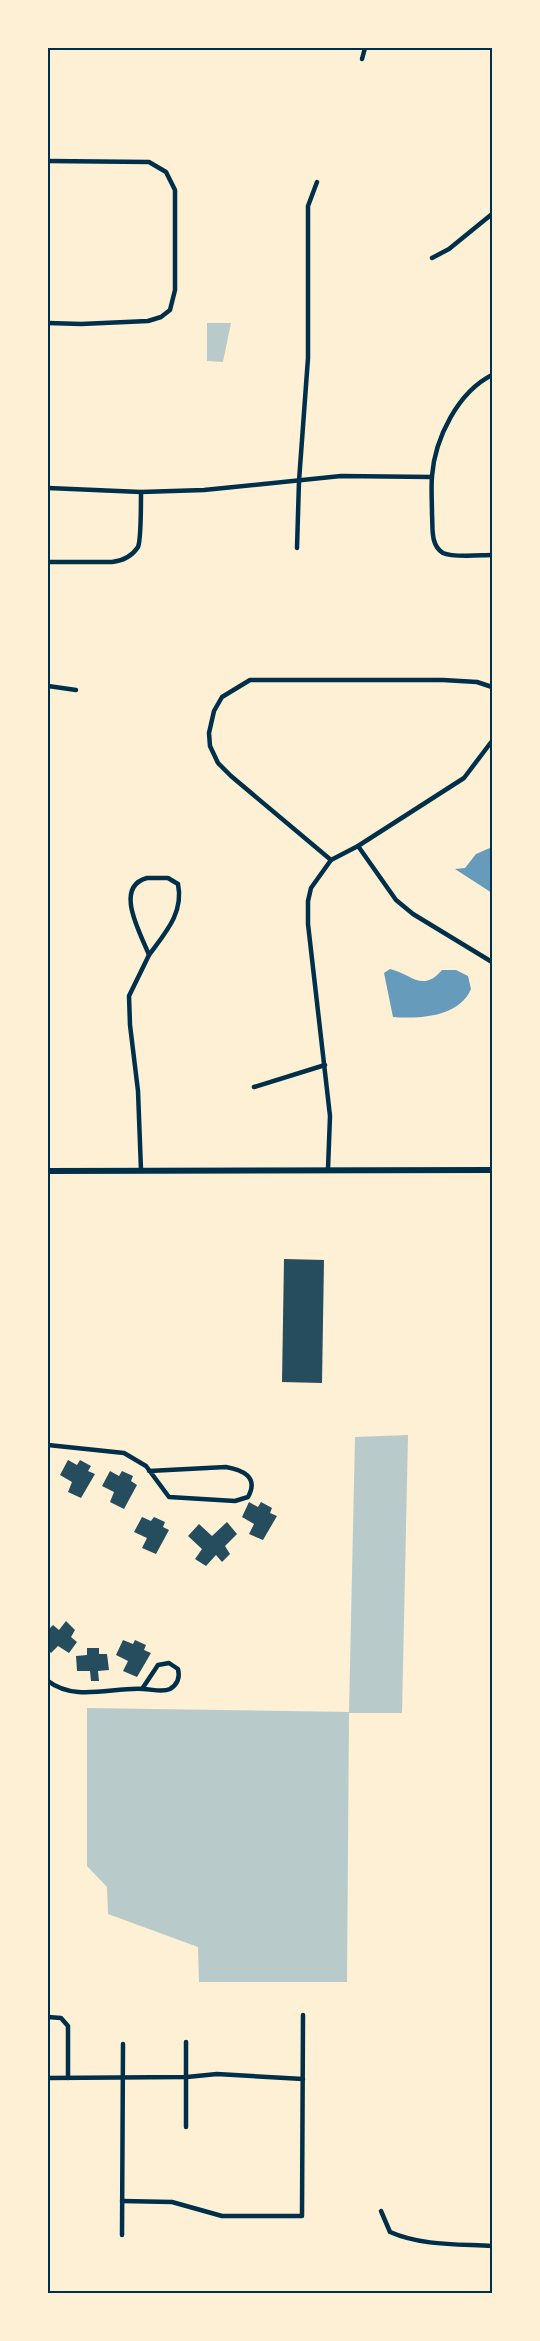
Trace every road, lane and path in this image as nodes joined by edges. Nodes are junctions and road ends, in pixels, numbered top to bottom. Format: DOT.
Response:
graph roads {
  1 [pos="365,48"];
  2 [pos="362,60"];
  3 [pos="48,161"];
  4 [pos="317,182"];
  5 [pos="492,214"];
  6 [pos="432,258"];
  7 [pos="48,323"];
  8 [pos="492,374"];
  9 [pos="432,477"];
  10 [pos="299,481"];
  11 [pos="48,488"];
  12 [pos="141,492"];
  13 [pos="297,548"];
  14 [pos="492,555"];
  15 [pos="48,562"];
  16 [pos="48,686"];
  17 [pos="492,687"];
  18 [pos="76,690"];
  19 [pos="492,741"];
  20 [pos="358,846"];
  21 [pos="331,860"];
  22 [pos="149,955"];
  23 [pos="492,962"];
  24 [pos="325,1065"];
  25 [pos="254,1087"];
  26 [pos="328,1169"];
  27 [pos="141,1170"];
  28 [pos="492,1170"];
  29 [pos="48,1171"];
  30 [pos="48,1445"];
  31 [pos="149,1471"];
  32 [pos="48,1681"];
  33 [pos="142,1689"];
  34 [pos="303,2015"];
  35 [pos="48,2017"];
  36 [pos="186,2042"];
  37 [pos="123,2044"];
  38 [pos="187,2077"];
  39 [pos="48,2078"];
  40 [pos="68,2078"];
  41 [pos="122,2078"];
  42 [pos="303,2079"];
  43 [pos="186,2127"];
  44 [pos="122,2200"];
  45 [pos="381,2211"];
  46 [pos="122,2235"];
  47 [pos="492,2246"];
  1 -- 2 [label="street"];
  3 -- 7 [label="street"];
  4 -- 10 [label="street"];
  5 -- 6 [label="street"];
  8 -- 9 [label="street"];
  9 -- 10 [label="street"];
  9 -- 14 [label="street"];
  10 -- 12 [label="street"];
  10 -- 13 [label="street"];
  11 -- 12 [label="street"];
  12 -- 15 [label="street"];
  16 -- 18 [label="street"];
  17 -- 21 [label="street"];
  19 -- 20 [label="street"];
  20 -- 21 [label="street"];
  20 -- 23 [label="street"];
  21 -- 24 [label="street"];
  22 -- 22 [label="street"];
  22 -- 27 [label="street"];
  24 -- 25 [label="street"];
  24 -- 26 [label="street"];
  26 -- 27 [label="main road"];
  26 -- 28 [label="main road"];
  27 -- 29 [label="main road"];
  30 -- 31 [label="street"];
  31 -- 31 [label="street"];
  32 -- 33 [label="street"];
  33 -- 33 [label="street"];
  34 -- 42 [label="street"];
  35 -- 40 [label="street"];
  36 -- 38 [label="street"];
  37 -- 41 [label="street"];
  38 -- 41 [label="street"];
  38 -- 42 [label="street"];
  38 -- 43 [label="street"];
  39 -- 40 [label="street"];
  40 -- 41 [label="street"];
  41 -- 44 [label="street"];
  42 -- 44 [label="street"];
  44 -- 46 [label="street"];
  45 -- 47 [label="street"];
}
